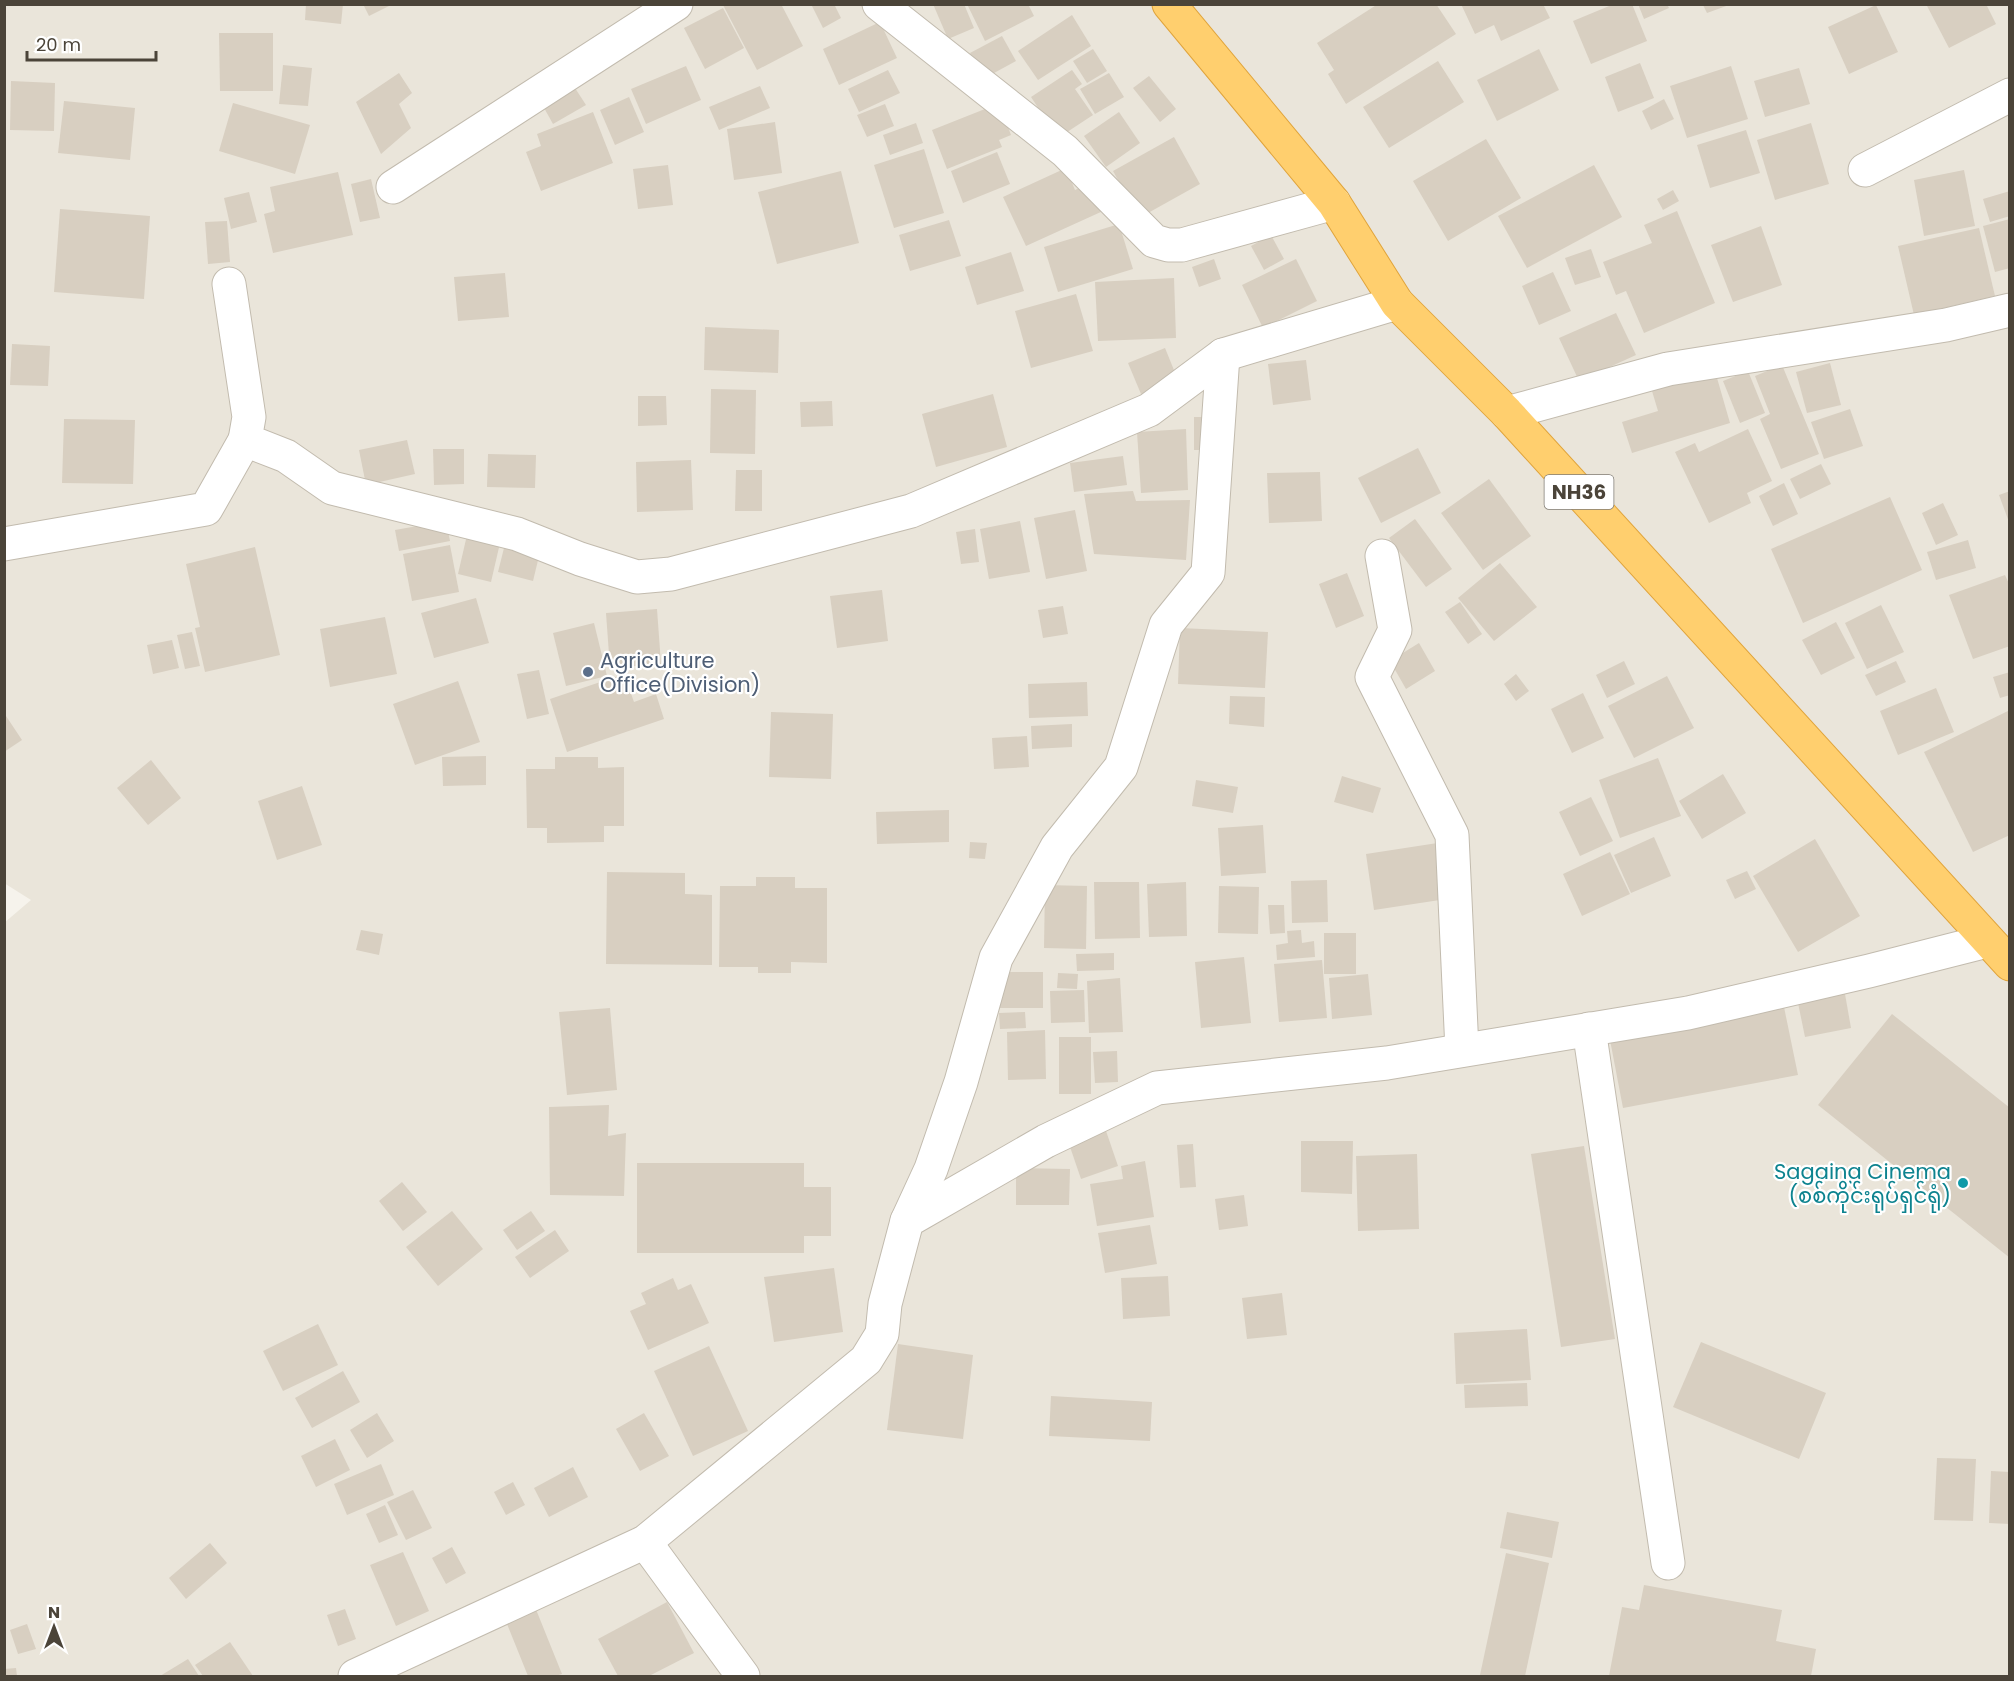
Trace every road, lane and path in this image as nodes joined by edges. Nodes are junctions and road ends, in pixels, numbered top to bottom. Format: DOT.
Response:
graph roads {
  1 [pos="676,4"];
  2 [pos="879,4"];
  3 [pos="1169,4"];
  4 [pos="2010,95"];
  5 [pos="1865,170"];
  6 [pos="393,187"];
  7 [pos="1334,203"];
  8 [pos="229,284"];
  9 [pos="1397,303"];
  10 [pos="2010,310"];
  11 [pos="1223,355"];
  12 [pos="1507,413"];
  13 [pos="245,440"];
  14 [pos="4,544"];
  15 [pos="1382,556"];
  16 [pos="1987,941"];
  17 [pos="2010,964"];
  18 [pos="1589,1029"];
  19 [pos="1462,1050"];
  20 [pos="907,1221"];
  21 [pos="645,1542"];
  22 [pos="1668,1563"];
  23 [pos="355,1677"];
  24 [pos="742,1677"];
  1 -- 6 [label="street"];
  2 -- 7 [label="street"];
  3 -- 7 [label="highway, NH36"];
  4 -- 5 [label="street"];
  7 -- 9 [label="highway, NH36"];
  8 -- 13 [label="street"];
  9 -- 11 [label="street"];
  9 -- 12 [label="highway, NH36"];
  10 -- 12 [label="street"];
  11 -- 13 [label="street"];
  11 -- 20 [label="street"];
  12 -- 16 [label="highway, NH36"];
  13 -- 14 [label="street"];
  15 -- 19 [label="street"];
  16 -- 17 [label="highway, NH36"];
  16 -- 18 [label="street"];
  18 -- 19 [label="street"];
  18 -- 22 [label="street"];
  19 -- 20 [label="street"];
  20 -- 21 [label="street"];
  21 -- 23 [label="street"];
  21 -- 24 [label="street"];
}
